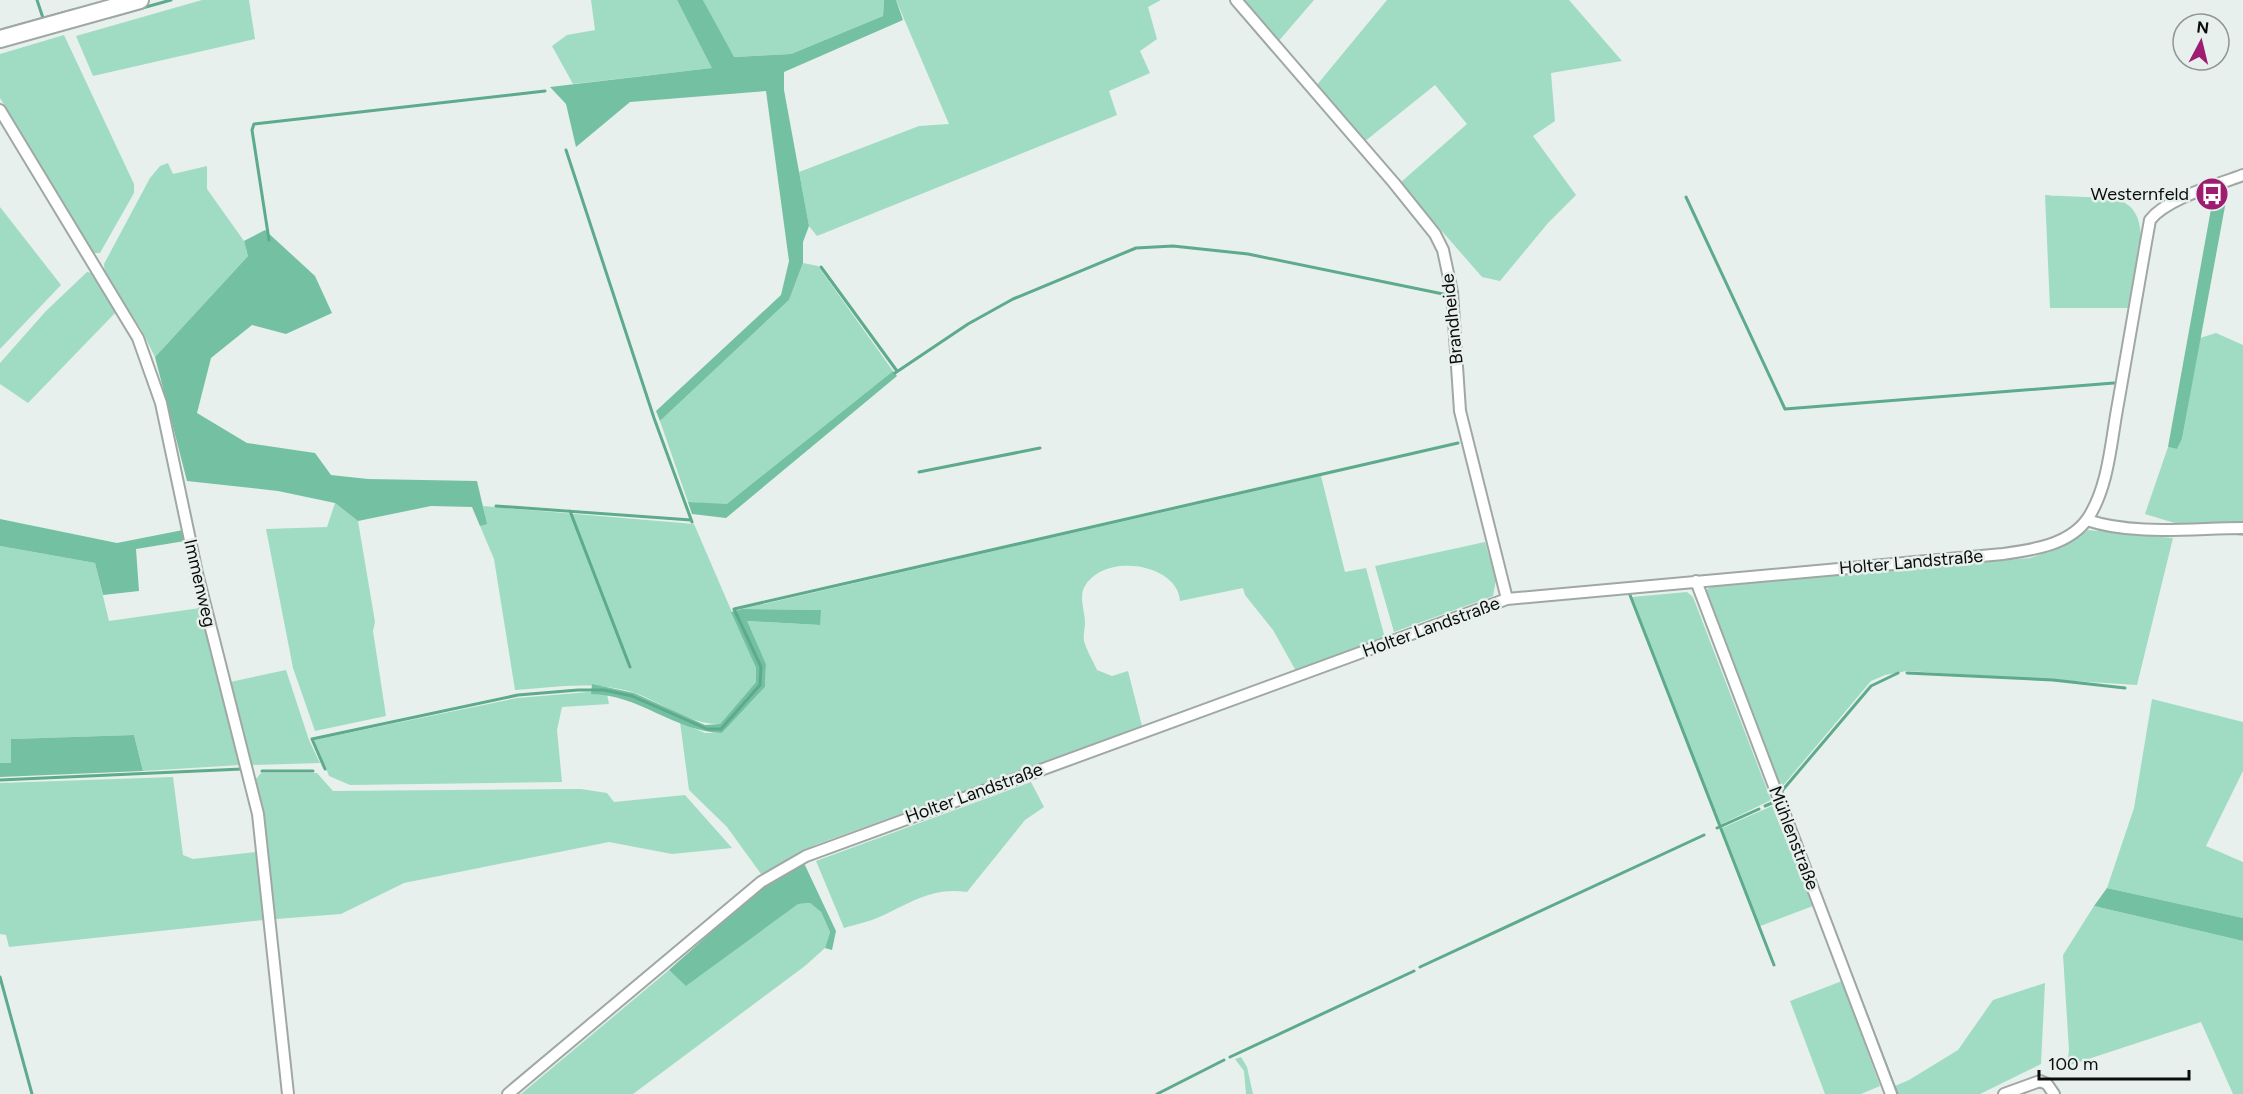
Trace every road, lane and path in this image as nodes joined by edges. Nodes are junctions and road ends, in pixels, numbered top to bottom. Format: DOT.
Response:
graph roads {
  1 [pos="140,0"];
  2 [pos="1236,0"];
  3 [pos="0,39"];
  4 [pos="0,110"];
  5 [pos="2243,175"];
  6 [pos="2087,519"];
  7 [pos="2243,528"];
  8 [pos="1696,581"];
  9 [pos="1507,599"];
  10 [pos="288,1094"];
  11 [pos="508,1094"];
  12 [pos="1891,1094"];
  13 [pos="2004,1094"];
  14 [pos="2054,1094"];
  1 -- 3 [label="street"];
  2 -- 9 [label="street, Brandheide"];
  4 -- 10 [label="street, Immenweg"];
  5 -- 6 [label="street, Holter Landstraße"];
  6 -- 7 [label="street"];
  6 -- 8 [label="street, Holter Landstraße"];
  8 -- 9 [label="street, Holter Landstraße"];
  8 -- 12 [label="street, Mühlenstraße"];
  9 -- 11 [label="street, Holter Landstraße"];
  13 -- 14 [label="street"];
}
